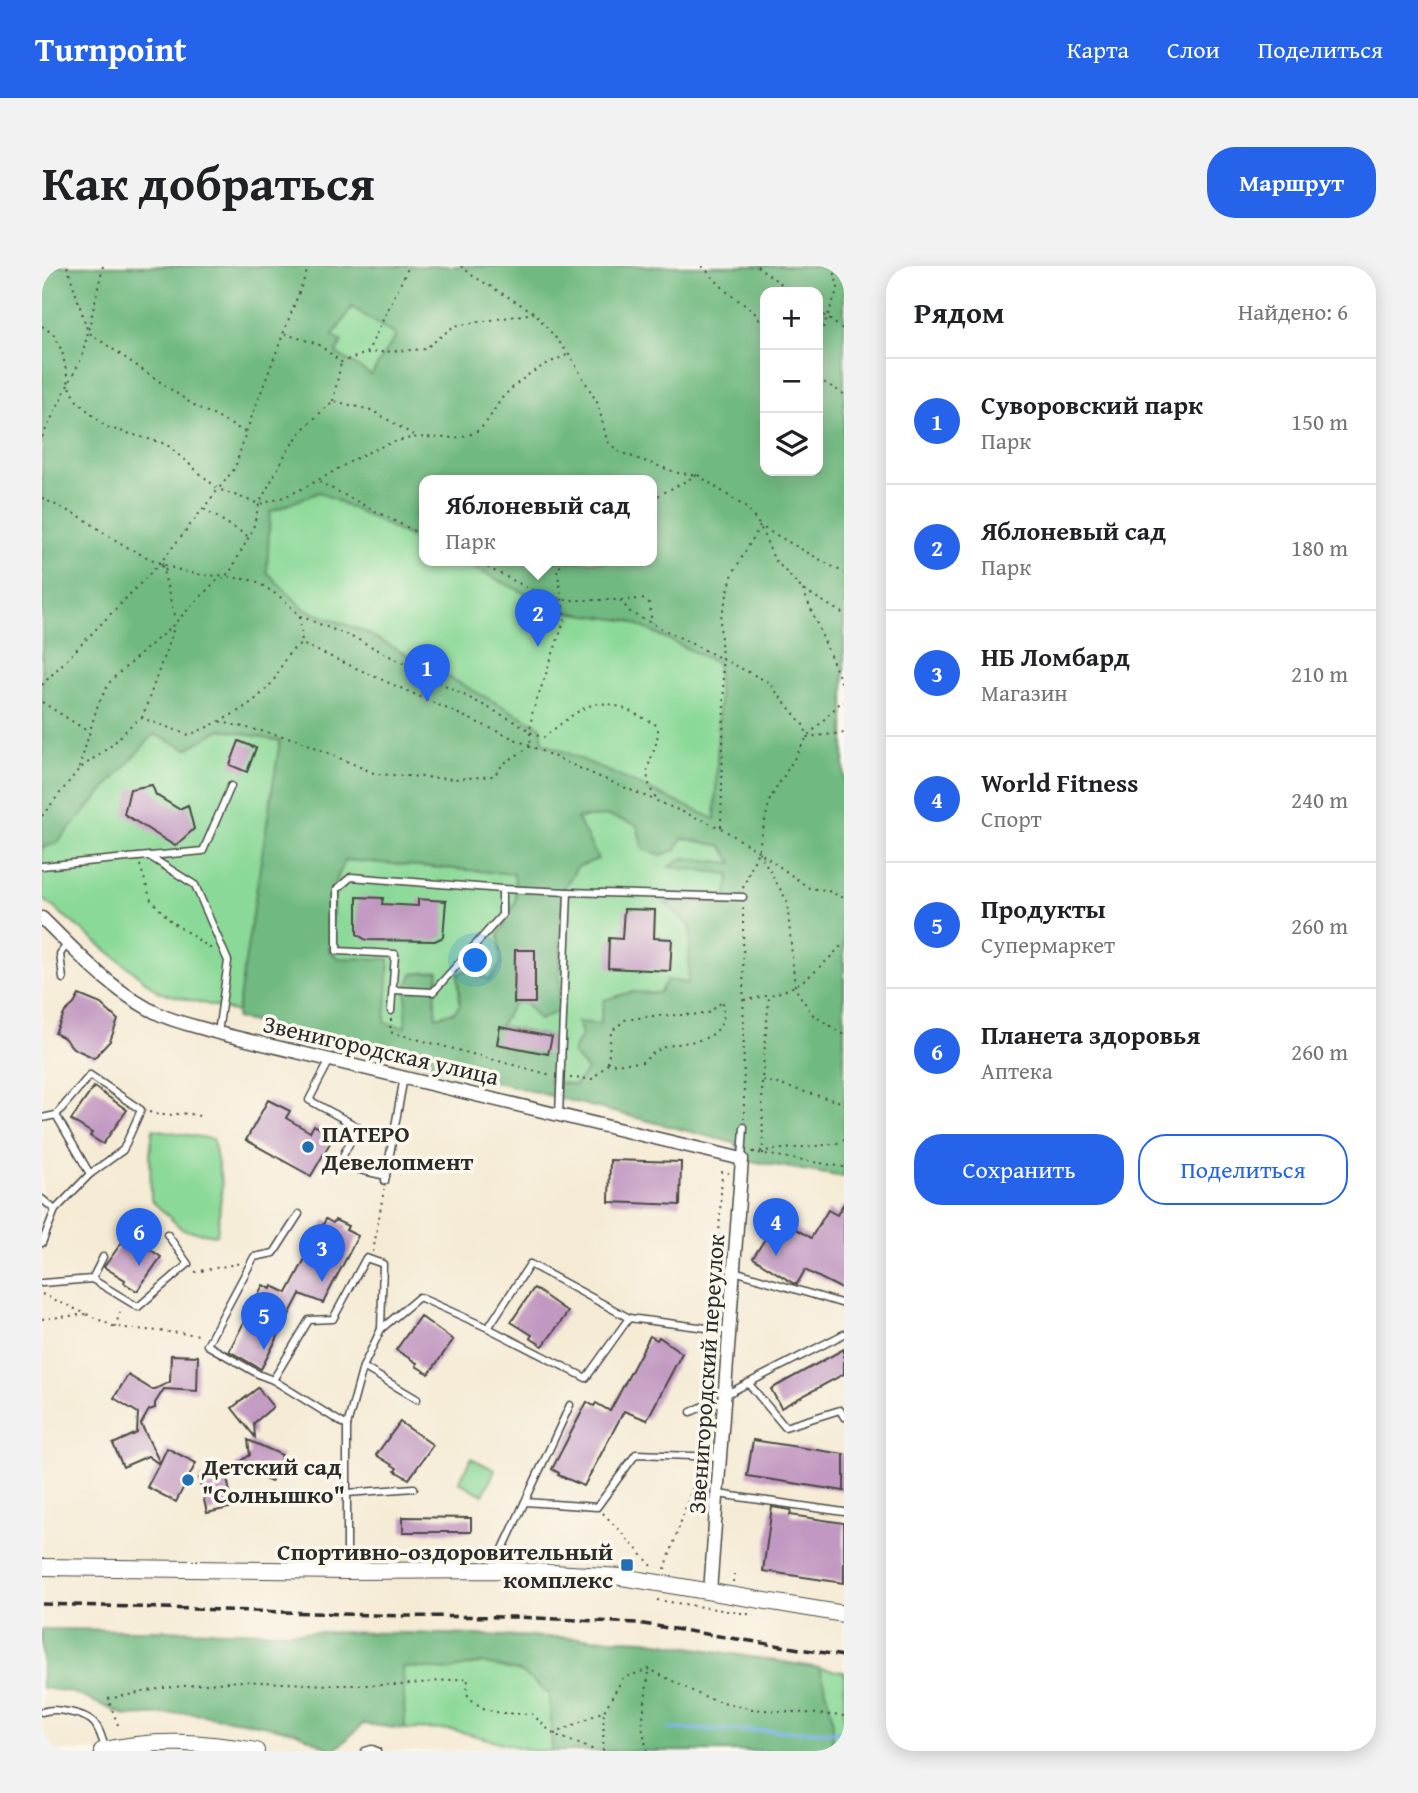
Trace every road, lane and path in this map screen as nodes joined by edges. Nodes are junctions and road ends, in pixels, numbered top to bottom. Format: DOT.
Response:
graph roads {
  1 [pos="67,266"];
  2 [pos="103,266"];
  3 [pos="309,266"];
  4 [pos="409,266"];
  5 [pos="461,266"];
  6 [pos="702,266"];
  7 [pos="757,266"];
  8 [pos="833,266"];
  9 [pos="785,287"];
  10 [pos="535,313"];
  11 [pos="823,315"];
  12 [pos="827,318"];
  13 [pos="760,321"];
  14 [pos="42,326"];
  15 [pos="823,328"];
  16 [pos="844,330"];
  17 [pos="88,332"];
  18 [pos="284,334"];
  19 [pos="367,353"];
  20 [pos="569,354"];
  21 [pos="341,362"];
  22 [pos="823,382"];
  23 [pos="69,385"];
  24 [pos="844,394"];
  25 [pos="333,401"];
  26 [pos="246,432"];
  27 [pos="42,437"];
  28 [pos="419,438"];
  29 [pos="698,475"];
  30 [pos="318,482"];
  31 [pos="218,489"];
  32 [pos="657,496"];
  33 [pos="42,498"];
  34 [pos="259,504"];
  35 [pos="203,508"];
  36 [pos="760,527"];
  37 [pos="419,533"];
  38 [pos="249,537"];
  39 [pos="161,562"];
  40 [pos="485,566"];
  41 [pos="560,566"];
  42 [pos="166,571"];
  43 [pos="844,573"];
  44 [pos="802,589"];
  45 [pos="564,600"];
  46 [pos="620,600"];
  47 [pos="844,614"];
  48 [pos="300,616"];
  49 [pos="176,621"];
  50 [pos="652,623"];
  51 [pos="302,644"];
  52 [pos="722,658"];
  53 [pos="42,685"];
  54 [pos="844,689"];
  55 [pos="42,702"];
  56 [pos="844,702"];
  57 [pos="142,718"];
  58 [pos="219,722"];
  59 [pos="90,732"];
  60 [pos="530,732"];
  61 [pos="844,733"];
  62 [pos="807,737"];
  63 [pos="531,746"];
  64 [pos="79,769"];
  65 [pos="231,786"];
  66 [pos="659,803"];
  67 [pos="42,816"];
  68 [pos="721,828"];
  69 [pos="758,851"];
  70 [pos="149,856"];
  71 [pos="138,857"];
  72 [pos="42,866"];
  73 [pos="502,889"];
  74 [pos="568,892"];
  75 [pos="743,897"];
  76 [pos="844,898"];
  77 [pos="42,918"];
  78 [pos="68,943"];
  79 [pos="844,943"];
  80 [pos="228,961"];
  81 [pos="63,979"];
  82 [pos="795,988"];
  83 [pos="393,989"];
  84 [pos="769,997"];
  85 [pos="743,1000"];
  86 [pos="723,1002"];
  87 [pos="391,1011"];
  88 [pos="218,1033"];
  89 [pos="844,1035"];
  90 [pos="331,1059"];
  91 [pos="608,1064"];
  92 [pos="404,1077"];
  93 [pos="762,1080"];
  94 [pos="844,1103"];
  95 [pos="141,1110"];
  96 [pos="56,1115"];
  97 [pos="559,1115"];
  98 [pos="199,1116"];
  99 [pos="42,1118"];
  100 [pos="744,1127"];
  101 [pos="844,1140"];
  102 [pos="763,1152"];
  103 [pos="746,1154"];
  104 [pos="844,1167"];
  105 [pos="722,1172"];
  106 [pos="90,1174"];
  107 [pos="386,1179"];
  108 [pos="42,1199"];
  109 [pos="55,1210"];
  110 [pos="299,1214"];
  111 [pos="167,1234"];
  112 [pos="42,1243"];
  113 [pos="103,1257"];
  114 [pos="372,1260"];
  115 [pos="252,1261"];
  116 [pos="178,1272"];
  117 [pos="734,1272"];
  118 [pos="92,1279"];
  119 [pos="42,1283"];
  120 [pos="42,1294"];
  121 [pos="126,1300"];
  122 [pos="844,1304"];
  123 [pos="88,1314"];
  124 [pos="629,1318"];
  125 [pos="42,1319"];
  126 [pos="115,1327"];
  127 [pos="488,1328"];
  128 [pos="381,1329"];
  129 [pos="714,1329"];
  130 [pos="730,1331"];
  131 [pos="844,1334"];
  132 [pos="212,1336"];
  133 [pos="363,1367"];
  134 [pos="273,1380"];
  135 [pos="749,1384"];
  136 [pos="417,1399"];
  137 [pos="725,1400"];
  138 [pos="708,1404"];
  139 [pos="569,1405"];
  140 [pos="691,1412"];
  141 [pos="844,1417"];
  142 [pos="347,1426"];
  143 [pos="703,1457"];
  144 [pos="721,1457"];
  145 [pos="414,1488"];
  146 [pos="347,1493"];
  147 [pos="718,1494"];
  148 [pos="525,1502"];
  149 [pos="597,1507"];
  150 [pos="844,1512"];
  151 [pos="42,1567"];
  152 [pos="501,1570"];
  153 [pos="347,1571"];
  154 [pos="657,1572"];
  155 [pos="664,1573"];
  156 [pos="734,1574"];
  157 [pos="733,1583"];
  158 [pos="710,1592"];
  159 [pos="657,1600"];
  160 [pos="844,1614"];
  161 [pos="754,1615"];
  162 [pos="649,1670"];
  163 [pos="604,1711"];
  164 [pos="42,1712"];
  165 [pos="844,1716"];
  166 [pos="118,1725"];
  167 [pos="553,1734"];
  168 [pos="201,1747"];
  169 [pos="104,1750"];
  170 [pos="257,1751"];
  171 [pos="365,1751"];
  172 [pos="377,1751"];
  173 [pos="597,1751"];
  174 [pos="603,1751"];
  175 [pos="647,1751"];
  1 -- 17 [label="path"];
  2 -- 17 [label="path"];
  3 -- 18 [label="path"];
  4 -- 19 [label="path"];
  5 -- 10 [label="path"];
  6 -- 13 [label="path"];
  7 -- 9 [label="path"];
  8 -- 12 [label="path"];
  10 -- 19 [label="path"];
  10 -- 20 [label="path"];
  11 -- 12 [label="path"];
  12 -- 15 [label="path"];
  12 -- 16 [label="path"];
  14 -- 23 [label="path"];
  17 -- 23 [label="path"];
  17 -- 26 [label="path"];
  18 -- 21 [label="path"];
  18 -- 26 [label="path"];
  19 -- 21 [label="path"];
  20 -- 28 [label="path"];
  20 -- 29 [label="path"];
  21 -- 25 [label="path"];
  22 -- 24 [label="path"];
  23 -- 27 [label="path"];
  23 -- 31 [label="path"];
  25 -- 28 [label="path"];
  25 -- 34 [label="path"];
  26 -- 31 [label="path"];
  28 -- 30 [label="path"];
  29 -- 32 [label="path"];
  29 -- 36 [label="path"];
  30 -- 34 [label="path"];
  30 -- 37 [label="path"];
  31 -- 34 [label="path"];
  31 -- 35 [label="path"];
  33 -- 39 [label="path"];
  34 -- 38 [label="path"];
  35 -- 38 [label="path"];
  35 -- 39 [label="path"];
  36 -- 43 [label="path"];
  36 -- 44 [label="path"];
  36 -- 52 [label="path"];
  38 -- 39 [label="path"];
  39 -- 42 [label="path"];
  39 -- 49 [label="path"];
  39 -- 53 [label="path"];
  40 -- 45 [label="path"];
  41 -- 45 [label="path"];
  44 -- 47 [label="path"];
  44 -- 54 [label="path"];
  45 -- 46 [label="path"];
  45 -- 60 [label="path"];
  46 -- 50 [label="path"];
  46 -- 50 [label="path"];
  48 -- 49 [label="path"];
  48 -- 51 [label="path"];
  48 -- 60 [label="path"];
  49 -- 57 [label="path"];
  49 -- 59 [label="path"];
  50 -- 52 [label="path"];
  51 -- 58 [label="path"];
  51 -- 63 [label="path"];
  52 -- 62 [label="path"];
  52 -- 68 [label="path"];
  55 -- 59 [label="path"];
  56 -- 62 [label="path"];
  57 -- 58 [label="path"];
  57 -- 64 [label="path"];
  58 -- 63 [label="path"];
  59 -- 64 [label="path"];
  60 -- 63 [label="path"];
  60 -- 66 [label="path"];
  61 -- 62 [label="path"];
  62 -- 69 [label="path"];
  63 -- 66 [label="path"];
  64 -- 67 [label="path"];
  65 -- 70 [label="lane"];
  66 -- 68 [label="path"];
  68 -- 69 [label="path"];
  69 -- 75 [label="path"];
  69 -- 76 [label="path"];
  69 -- 82 [label="path"];
  70 -- 71 [label="lane"];
  70 -- 80 [label="lane"];
  71 -- 72 [label="lane"];
  71 -- 80 [label="path"];
  73 -- 74 [label="lane"];
  73 -- 83 [label="lane"];
  73 -- 83 [label="lane"];
  74 -- 75 [label="lane"];
  74 -- 97 [label="lane"];
  75 -- 85 [label="path"];
  77 -- 78 [label="street, Звенигородская улица"];
  78 -- 81 [label="lane"];
  78 -- 88 [label="street, Звенигородская улица"];
  79 -- 82 [label="path"];
  80 -- 88 [label="lane"];
  82 -- 84 [label="path"];
  82 -- 89 [label="path"];
  83 -- 87 [label="lane"];
  84 -- 85 [label="path"];
  84 -- 93 [label="path"];
  85 -- 100 [label="path"];
  86 -- 91 [label="path"];
  88 -- 90 [label="street, Звенигородская улица"];
  90 -- 92 [label="street, Звенигородская улица"];
  90 -- 107 [label="lane"];
  92 -- 97 [label="street, Звенигородская улица"];
  92 -- 107 [label="lane"];
  93 -- 94 [label="path"];
  93 -- 102 [label="path"];
  95 -- 96 [label="lane"];
  95 -- 98 [label="path"];
  95 -- 106 [label="lane"];
  96 -- 99 [label="lane"];
  96 -- 106 [label="lane"];
  97 -- 103 [label="street, Звенигородская улица"];
  100 -- 103 [label="lane"];
  101 -- 102 [label="path"];
  102 -- 103 [label="path"];
  102 -- 104 [label="path"];
  103 -- 117 [label="street, Звенигородский переулок"];
  105 -- 129 [label="path"];
  106 -- 109 [label="lane"];
  107 -- 114 [label="path"];
  108 -- 109 [label="lane"];
  109 -- 112 [label="lane"];
  110 -- 115 [label="lane"];
  111 -- 116 [label="lane"];
  113 -- 118 [label="lane"];
  114 -- 128 [label="lane"];
  114 -- 134 [label="lane"];
  115 -- 116 [label="path"];
  115 -- 132 [label="lane"];
  116 -- 121 [label="lane"];
  117 -- 122 [label="lane"];
  117 -- 130 [label="street, Звенигородский переулок"];
  118 -- 119 [label="lane"];
  118 -- 121 [label="lane"];
  120 -- 123 [label="path"];
  121 -- 126 [label="path"];
  123 -- 125 [label="path"];
  123 -- 126 [label="path"];
  124 -- 127 [label="lane"];
  124 -- 127 [label="lane"];
  124 -- 129 [label="lane"];
  126 -- 132 [label="path"];
  127 -- 128 [label="lane"];
  128 -- 133 [label="lane"];
  129 -- 130 [label="lane"];
  129 -- 138 [label="path"];
  130 -- 137 [label="street, Звенигородский переулок"];
  131 -- 135 [label="lane"];
  132 -- 134 [label="lane"];
  133 -- 136 [label="lane"];
  133 -- 142 [label="lane"];
  134 -- 142 [label="lane"];
  135 -- 137 [label="lane"];
  135 -- 141 [label="lane"];
  137 -- 138 [label="lane"];
  137 -- 144 [label="street, Звенигородский переулок"];
  138 -- 140 [label="lane"];
  138 -- 143 [label="path"];
  139 -- 148 [label="lane"];
  142 -- 146 [label="lane"];
  143 -- 144 [label="lane"];
  143 -- 149 [label="lane"];
  143 -- 155 [label="path"];
  144 -- 147 [label="street, Звенигородский переулок"];
  145 -- 146 [label="lane"];
  146 -- 153 [label="lane"];
  147 -- 150 [label="lane"];
  147 -- 158 [label="street, Звенигородский переулок"];
  148 -- 149 [label="lane"];
  148 -- 152 [label="lane"];
  149 -- 154 [label="path"];
  151 -- 153 [label="street"];
  152 -- 153 [label="street"];
  152 -- 158 [label="street"];
  156 -- 157 [label="path"];
  158 -- 160 [label="street"];
  159 -- 161 [label="path"];
  162 -- 163 [label="path"];
  162 -- 165 [label="path"];
  162 -- 175 [label="path"];
  163 -- 167 [label="path"];
  163 -- 174 [label="path"];
  164 -- 169 [label="lane"];
  166 -- 167 [label="path"];
  167 -- 173 [label="path"];
  168 -- 169 [label="street"];
  168 -- 170 [label="street"];
  171 -- 172 [label="lane"];
}
